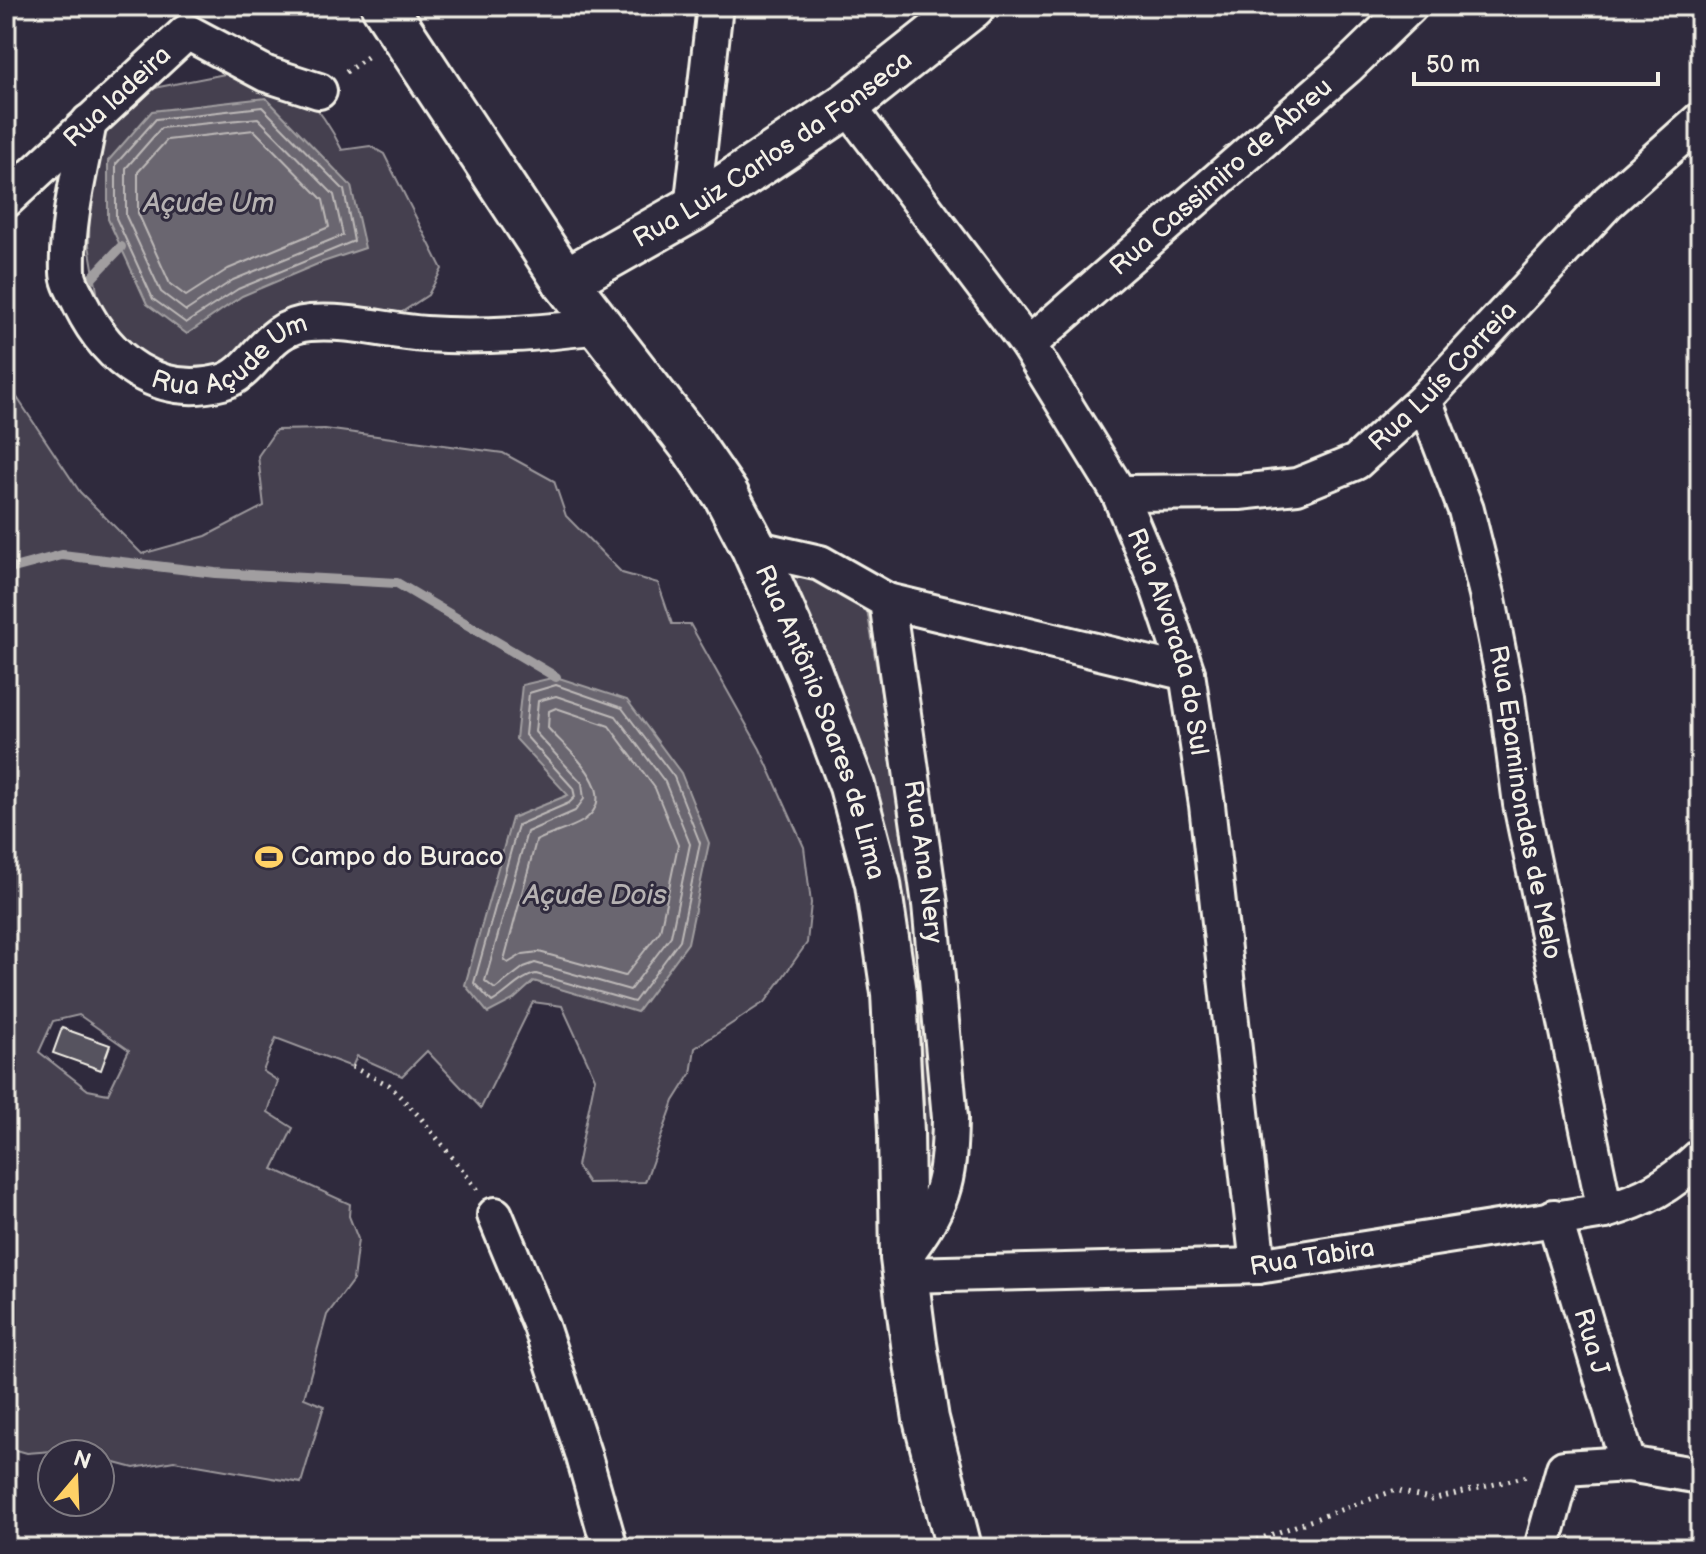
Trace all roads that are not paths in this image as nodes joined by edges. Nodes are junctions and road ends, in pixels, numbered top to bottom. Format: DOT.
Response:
graph roads {
  1 [pos="715,6"];
  2 [pos="972,6"];
  3 [pos="1410,6"];
  4 [pos="393,19"];
  5 [pos="319,91"];
  6 [pos="847,105"];
  7 [pos="1700,120"];
  8 [pos="89,122"];
  9 [pos="6,200"];
  10 [pos="692,209"];
  11 [pos="565,281"];
  12 [pos="600,326"];
  13 [pos="1028,345"];
  14 [pos="1424,400"];
  15 [pos="1119,493"];
  16 [pos="754,548"];
  17 [pos="887,601"];
  18 [pos="1187,673"];
  19 [pos="1700,1157"];
  20 [pos="1605,1211"];
  21 [pos="495,1215"];
  22 [pos="1554,1217"];
  23 [pos="904,1266"];
  24 [pos="1258,1266"];
  25 [pos="1628,1464"];
  26 [pos="1700,1476"];
  27 [pos="610,1548"];
  28 [pos="959,1548"];
  29 [pos="1542,1548"];
  1 -- 10 [label="street"];
  2 -- 6 [label="street, Rua Luiz Carlos da Fonseca"];
  3 -- 13 [label="street, Rua Cassimiro de Abreu"];
  4 -- 11 [label="street, Rua Antônio Soares de Lima"];
  5 -- 8 [label="street, Rua ladeira"];
  6 -- 10 [label="street, Rua Luiz Carlos da Fonseca"];
  6 -- 13 [label="street, Rua Alvorada do Sul"];
  7 -- 14 [label="street, Rua Luís Correia"];
  8 -- 9 [label="street, Rua ladeira"];
  8 -- 12 [label="street, Rua Açude Um"];
  10 -- 11 [label="street, Rua Luiz Carlos da Fonseca"];
  11 -- 12 [label="street, Rua Antônio Soares de Lima"];
  12 -- 16 [label="street, Rua Antônio Soares de Lima"];
  13 -- 15 [label="street, Rua Alvorada do Sul"];
  14 -- 15 [label="street, Rua Luís Correia"];
  14 -- 20 [label="street, Rua Epaminondas de Melo"];
  15 -- 18 [label="street, Rua Alvorada do Sul"];
  16 -- 17 [label="street"];
  16 -- 23 [label="street, Rua Antônio Soares de Lima"];
  17 -- 18 [label="street"];
  17 -- 23 [label="street, Rua Ana Nery"];
  18 -- 24 [label="street, Rua Alvorada do Sul"];
  19 -- 20 [label="street, Rua Tabira"];
  20 -- 22 [label="street, Rua Tabira"];
  21 -- 27 [label="street"];
  22 -- 24 [label="street, Rua Tabira"];
  22 -- 25 [label="street, Rua J"];
  23 -- 24 [label="street, Rua Tabira"];
  23 -- 28 [label="street, Rua Antônio Soares de Lima"];
  25 -- 26 [label="street"];
  25 -- 29 [label="street"];
}
